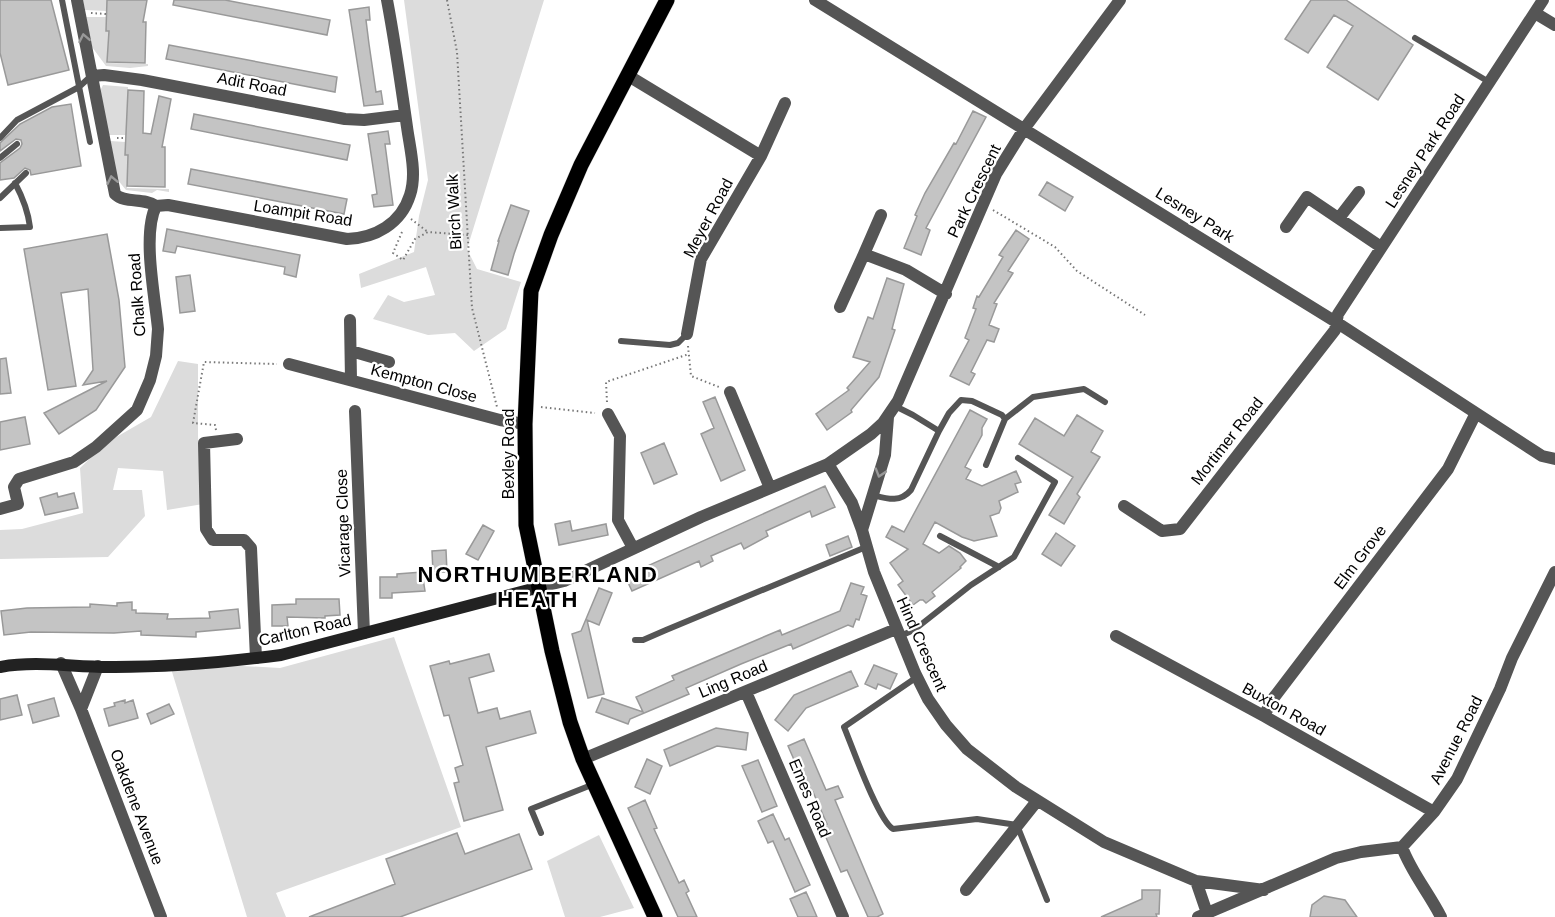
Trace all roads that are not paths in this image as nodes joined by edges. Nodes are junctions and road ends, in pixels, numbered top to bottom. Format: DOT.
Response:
graph roads {
  1 [pos="62,0"];
  2 [pos="77,0"];
  3 [pos="387,0"];
  4 [pos="667,0"];
  5 [pos="815,0"];
  6 [pos="1120,0"];
  7 [pos="1543,0"];
  8 [pos="832,4"];
  9 [pos="1535,13"];
  10 [pos="1555,25"];
  11 [pos="1415,38"];
  12 [pos="627,75"];
  13 [pos="92,76"];
  14 [pos="1490,83"];
  15 [pos="79,87"];
  16 [pos="785,103"];
  17 [pos="405,115"];
  18 [pos="1024,129"];
  19 [pos="0,138"];
  20 [pos="90,142"];
  21 [pos="17,144"];
  22 [pos="761,156"];
  23 [pos="0,158"];
  24 [pos="26,174"];
  25 [pos="15,183"];
  26 [pos="1359,192"];
  27 [pos="0,198"];
  28 [pos="156,206"];
  29 [pos="881,215"];
  30 [pos="1339,219"];
  31 [pos="1286,227"];
  32 [pos="0,228"];
  33 [pos="1381,247"];
  34 [pos="864,254"];
  35 [pos="946,294"];
  36 [pos="840,307"];
  37 [pos="350,320"];
  38 [pos="1336,322"];
  39 [pos="687,334"];
  40 [pos="621,341"];
  41 [pos="351,351"];
  42 [pos="389,362"];
  43 [pos="289,364"];
  44 [pos="351,380"];
  45 [pos="730,392"];
  46 [pos="1105,402"];
  47 [pos="355,411"];
  48 [pos="892,411"];
  49 [pos="1476,413"];
  50 [pos="608,414"];
  51 [pos="1005,418"];
  52 [pos="525,424"];
  53 [pos="939,431"];
  54 [pos="237,439"];
  55 [pos="1018,458"];
  56 [pos="1555,459"];
  57 [pos="828,464"];
  58 [pos="986,465"];
  59 [pos="770,488"];
  60 [pos="873,495"];
  61 [pos="1124,507"];
  62 [pos="0,508"];
  63 [pos="862,530"];
  64 [pos="940,536"];
  65 [pos="867,547"];
  66 [pos="633,548"];
  67 [pos="999,567"];
  68 [pos="1555,572"];
  69 [pos="540,587"];
  70 [pos="897,632"];
  71 [pos="363,633"];
  72 [pos="1116,636"];
  73 [pos="635,640"];
  74 [pos="256,658"];
  75 [pos="61,663"];
  76 [pos="98,666"];
  77 [pos="0,667"];
  78 [pos="917,677"];
  79 [pos="747,692"];
  80 [pos="81,709"];
  81 [pos="1264,716"];
  82 [pos="584,759"];
  83 [pos="595,784"];
  84 [pos="1037,801"];
  85 [pos="1434,812"];
  86 [pos="1017,825"];
  87 [pos="542,833"];
  88 [pos="1402,847"];
  89 [pos="1196,880"];
  90 [pos="966,890"];
  91 [pos="1264,890"];
  92 [pos="1047,900"];
  93 [pos="1202,915"];
  94 [pos="161,917"];
  95 [pos="655,917"];
  96 [pos="843,917"];
  97 [pos="1441,917"];
  1 -- 15 [label="lane"];
  13 -- 2 [label="street, one-way"];
  3 -- 17 [label="street, Loampit Road"];
  4 -- 12 [label="main road, Bexley Road"];
  5 -- 8 [label="street, Lesney Park"];
  6 -- 18 [label="street, Park Crescent"];
  7 -- 9 [label="street, Lesney Park Road"];
  8 -- 18 [label="street, Lesney Park"];
  9 -- 10 [label="street"];
  9 -- 14 [label="street, Lesney Park Road"];
  11 -- 14 [label="lane"];
  12 -- 22 [label="street"];
  12 -- 52 [label="main road, Bexley Road"];
  13 -- 15 [label="lane"];
  13 -- 17 [label="street, Adit Road"];
  28 -- 13 [label="street, Loampit Road, one-way"];
  14 -- 33 [label="street, Lesney Park Road"];
  15 -- 19 [label="lane"];
  15 -- 20 [label="lane"];
  16 -- 22 [label="street, Meyer Road"];
  17 -- 28 [label="street, Loampit Road"];
  18 -- 35 [label="street, Park Crescent"];
  18 -- 38 [label="street, Lesney Park"];
  21 -- 23 [label="lane"];
  22 -- 39 [label="street, Meyer Road"];
  24 -- 25 [label="lane"];
  25 -- 27 [label="lane"];
  25 -- 32 [label="lane"];
  26 -- 30 [label="street"];
  28 -- 62 [label="street, Chalk Road"];
  29 -- 34 [label="street"];
  30 -- 31 [label="street"];
  30 -- 33 [label="street"];
  33 -- 38 [label="street, Lesney Park Road"];
  34 -- 35 [label="street"];
  34 -- 36 [label="street"];
  35 -- 48 [label="street, Park Crescent"];
  37 -- 41 [label="street, Kempton Close"];
  38 -- 49 [label="street, Lesney Park"];
  38 -- 61 [label="street, Mortimer Road"];
  39 -- 40 [label="lane"];
  41 -- 42 [label="street, Kempton Close"];
  41 -- 44 [label="street, Kempton Close"];
  43 -- 44 [label="street, Kempton Close"];
  44 -- 52 [label="street, Kempton Close"];
  45 -- 59 [label="street"];
  46 -- 51 [label="lane"];
  47 -- 71 [label="street, Vicarage Close"];
  48 -- 53 [label="lane"];
  48 -- 57 [label="street, Park Crescent"];
  48 -- 60 [label="street, Park Crescent, one-way"];
  49 -- 56 [label="street, Lesney Park"];
  49 -- 81 [label="street, Elm Grove"];
  50 -- 66 [label="street"];
  51 -- 53 [label="lane"];
  51 -- 58 [label="lane"];
  52 -- 69 [label="main road, Bexley Road"];
  53 -- 60 [label="lane"];
  54 -- 74 [label="street"];
  55 -- 67 [label="lane"];
  57 -- 59 [label="street, Park Crescent"];
  57 -- 63 [label="street, Hind Crescent"];
  59 -- 66 [label="street, Park Crescent"];
  60 -- 63 [label="street, Park Crescent"];
  63 -- 65 [label="street, Hind Crescent"];
  64 -- 67 [label="lane"];
  65 -- 70 [label="street, Hind Crescent"];
  65 -- 73 [label="lane"];
  66 -- 69 [label="street, Park Crescent"];
  67 -- 70 [label="lane"];
  68 -- 85 [label="street, Avenue Road"];
  69 -- 71 [label="street, Carlton Road"];
  69 -- 82 [label="main road, Bexley Road"];
  70 -- 78 [label="street, Hind Crescent"];
  70 -- 79 [label="street, Ling Road"];
  71 -- 74 [label="street, Carlton Road"];
  72 -- 81 [label="street, Buxton Road"];
  74 -- 76 [label="street, Carlton Road"];
  75 -- 76 [label="street, Carlton Road"];
  75 -- 77 [label="street, Carlton Road"];
  75 -- 80 [label="street, Oakdene Avenue"];
  76 -- 80 [label="street"];
  78 -- 84 [label="street, Hind Crescent"];
  78 -- 86 [label="lane"];
  79 -- 82 [label="street, Ling Road"];
  79 -- 96 [label="street, Emes Road"];
  80 -- 94 [label="street, Oakdene Avenue"];
  81 -- 85 [label="street, Buxton Road"];
  82 -- 83 [label="main road, Bexley Road"];
  83 -- 87 [label="lane"];
  83 -- 95 [label="main road, Bexley Road"];
  84 -- 86 [label="street"];
  84 -- 89 [label="street, Hind Crescent"];
  85 -- 88 [label="street, Avenue Road"];
  86 -- 90 [label="street"];
  86 -- 92 [label="lane"];
  88 -- 91 [label="street"];
  88 -- 97 [label="street"];
  89 -- 91 [label="street, Hind Crescent"];
  89 -- 93 [label="street"];
  91 -- 93 [label="street"];
}
